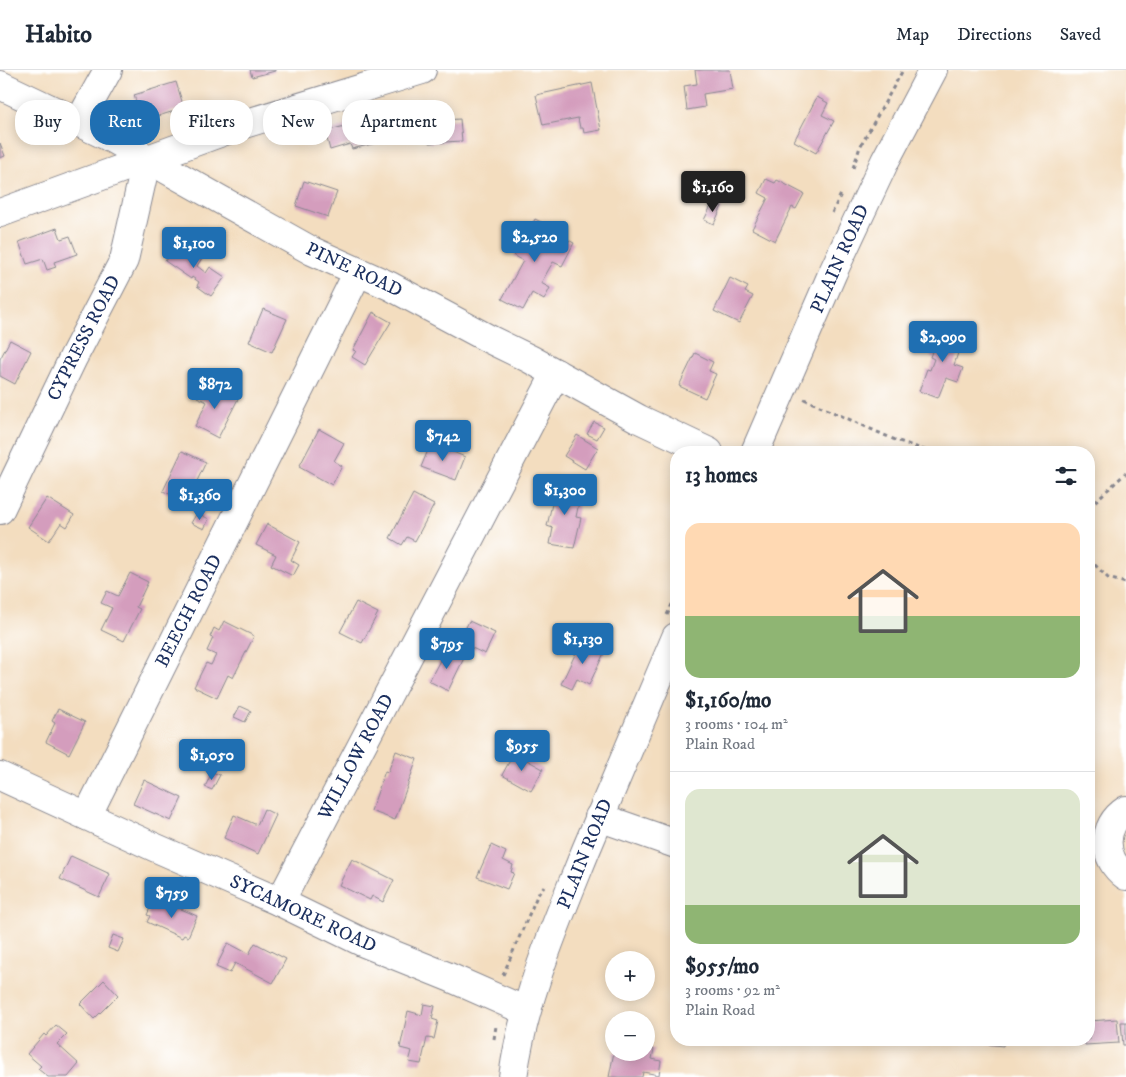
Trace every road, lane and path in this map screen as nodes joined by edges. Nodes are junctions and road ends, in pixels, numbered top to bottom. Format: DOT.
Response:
graph roads {
  1 [pos="108,70"];
  2 [pos="422,70"];
  3 [pos="933,70"];
  4 [pos="0,85"];
  5 [pos="32,100"];
  6 [pos="80,120"];
  7 [pos="80,122"];
  8 [pos="147,158"];
  9 [pos="0,213"];
  10 [pos="358,272"];
  11 [pos="556,374"];
  12 [pos="782,390"];
  13 [pos="697,446"];
  14 [pos="759,446"];
  15 [pos="913,446"];
  16 [pos="1126,473"];
  17 [pos="1095,501"];
  18 [pos="0,510"];
  19 [pos="1095,565"];
  20 [pos="1126,584"];
  21 [pos="670,651"];
  22 [pos="0,776"];
  23 [pos="1126,810"];
  24 [pos="86,816"];
  25 [pos="599,817"];
  26 [pos="670,842"];
  27 [pos="1098,854"];
  28 [pos="1126,876"];
  29 [pos="280,902"];
  30 [pos="526,1011"];
  31 [pos="513,1077"];
  1 -- 6 [label="street"];
  2 -- 8 [label="street"];
  3 -- 12 [label="street, PLAIN ROAD"];
  4 -- 5 [label="street, PINE ROAD"];
  7 -- 8 [label="street, PINE ROAD"];
  8 -- 9 [label="street"];
  8 -- 10 [label="street, PINE ROAD"];
  8 -- 18 [label="street, CYPRESS ROAD"];
  10 -- 11 [label="street, PINE ROAD"];
  10 -- 24 [label="street, BEECH ROAD"];
  11 -- 13 [label="street, PINE ROAD"];
  11 -- 29 [label="street, WILLOW ROAD"];
  12 -- 14 [label="street, PLAIN ROAD"];
  12 -- 15 [label="path"];
  16 -- 17 [label="path"];
  19 -- 20 [label="path"];
  21 -- 25 [label="street, PLAIN ROAD"];
  22 -- 24 [label="street, SYCAMORE ROAD"];
  23 -- 27 [label="street"];
  24 -- 29 [label="street, SYCAMORE ROAD"];
  25 -- 26 [label="street"];
  25 -- 30 [label="street, PLAIN ROAD"];
  27 -- 28 [label="street"];
  29 -- 30 [label="street, SYCAMORE ROAD"];
  30 -- 31 [label="street, PLAIN ROAD"];
}
